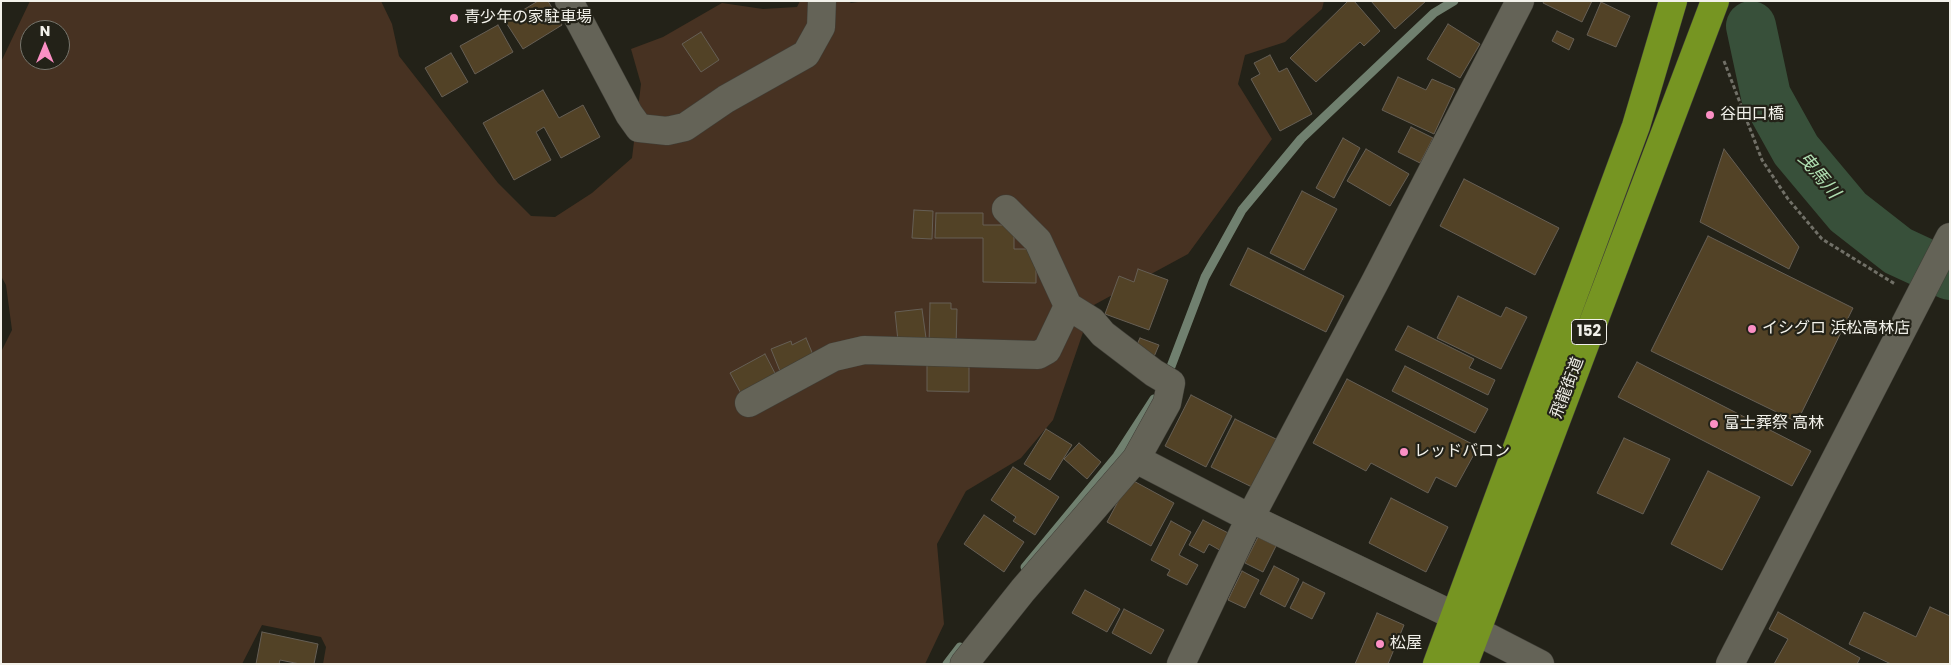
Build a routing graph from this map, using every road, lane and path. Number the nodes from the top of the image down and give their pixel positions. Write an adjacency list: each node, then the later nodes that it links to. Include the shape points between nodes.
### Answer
1 (569, 1): 2 (street, via 639,128 667,131 685,127 726,99 806,54 821,27)
2 (822, 1)
3 (1520, 1): 12 (street)
4 (1673, 1): 13 (highway, 飛龍街道 / 152, via 1636,126)
5 (1711, 11): 8 (path, via 1762,160 1788,199 1822,239); 13 (highway, 飛龍街道 / 152)
6 (1006, 209): 9 (street, via 1038,241)
7 (1946, 244): 8 (street)
8 (1918, 297): 19 (street)
9 (1068, 306): 10 (street, via 1047,350 1038,355 864,350 834,357); 11 (street, via 1092,321 1103,334 1163,378 1167,403)
10 (749, 403)
11 (1136, 459): 12 (street); 14 (street)
12 (1250, 518): 13 (street); 15 (street)
13 (1466, 623): 16 (highway, 飛龍街道 / 152); 17 (highway, 飛龍街道 / 152); 18 (street)
14 (964, 664)
15 (1181, 664)
16 (1437, 664)
17 (1464, 664)
18 (1540, 664)
19 (1730, 664)

